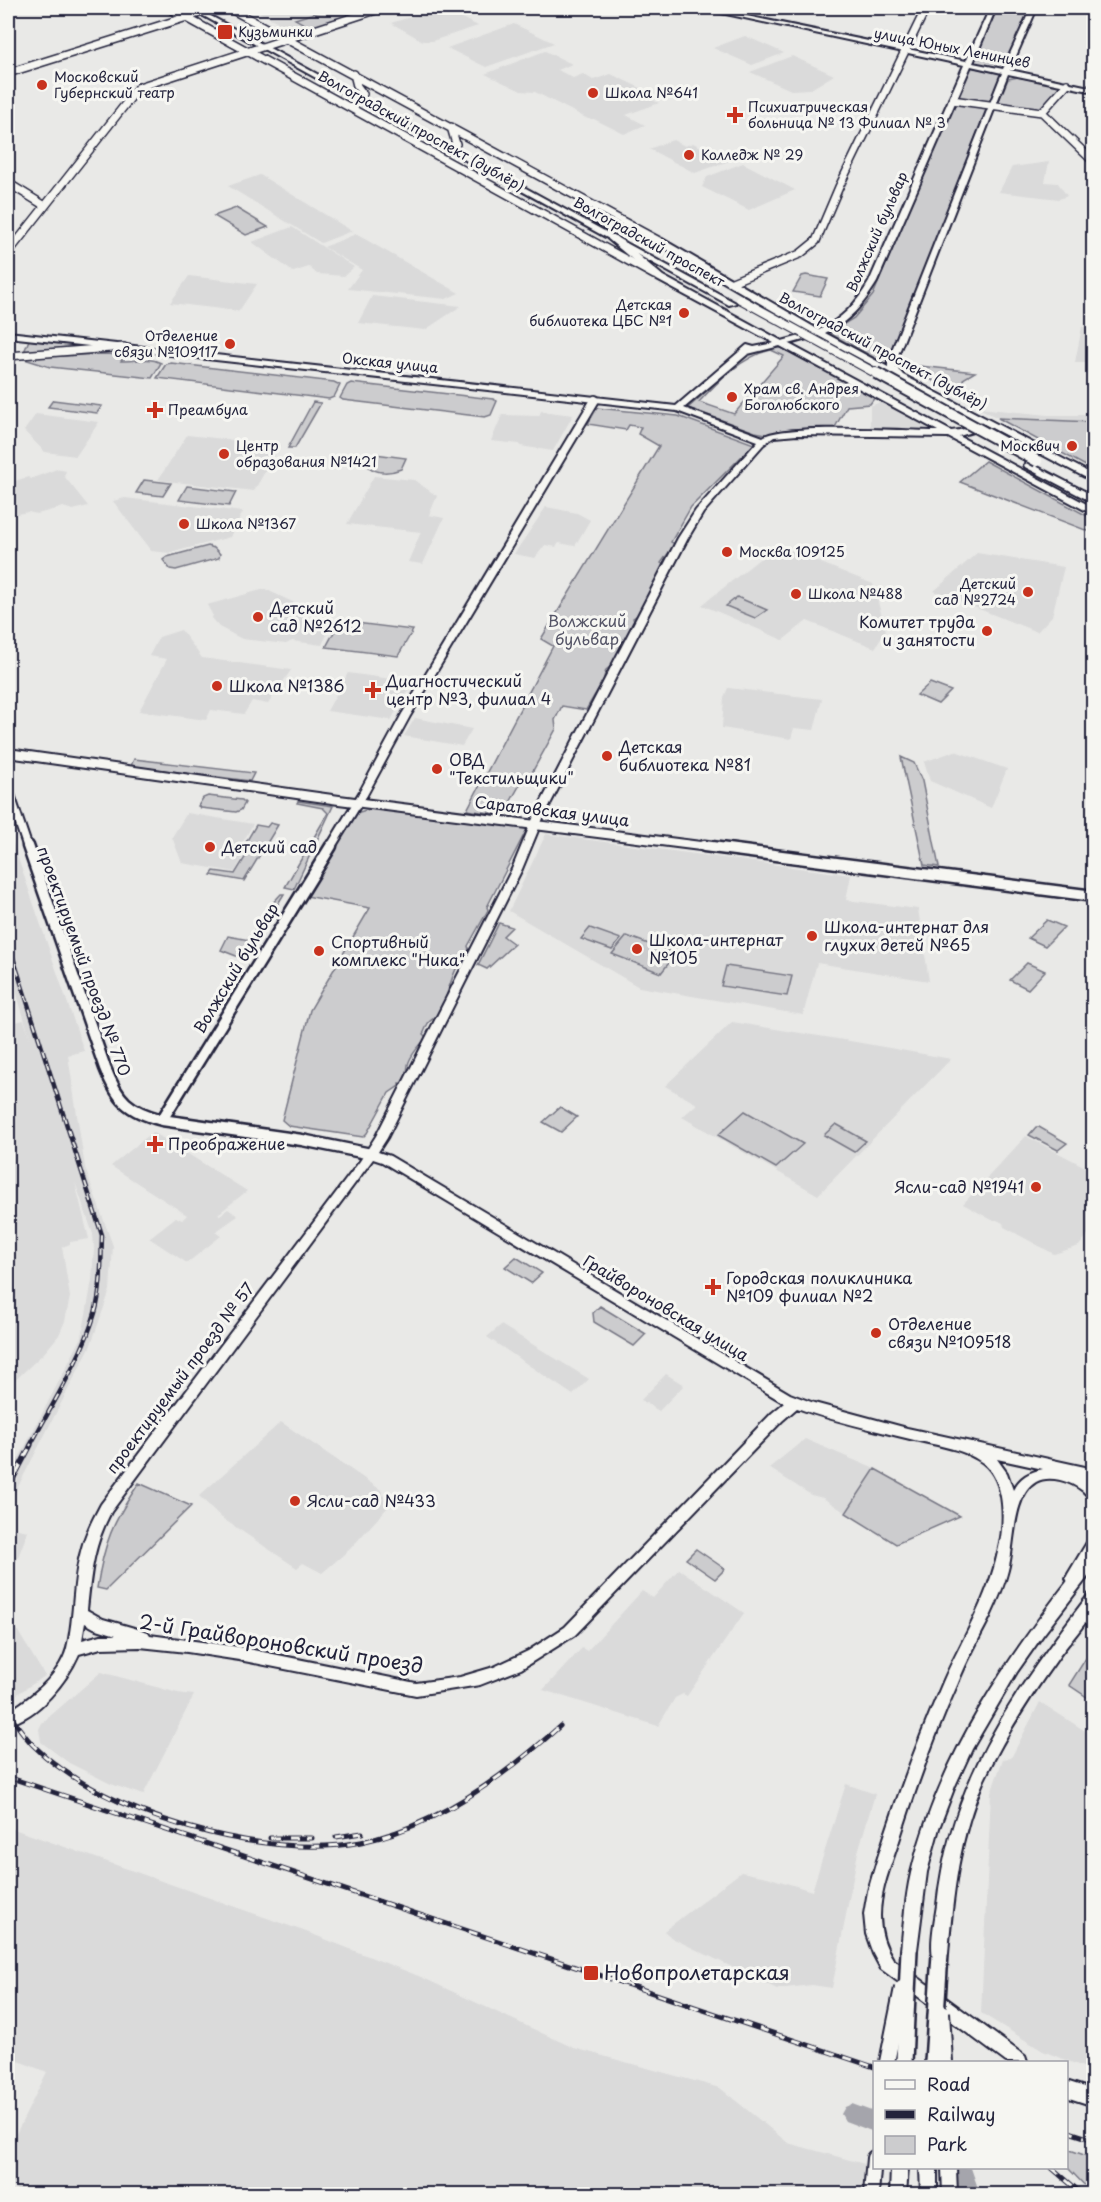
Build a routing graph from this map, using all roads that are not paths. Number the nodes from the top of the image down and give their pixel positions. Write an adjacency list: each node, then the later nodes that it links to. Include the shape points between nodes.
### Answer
1 (169, 8): 11 (street, Волгоградский проспект (дублёр))
2 (192, 8): 10 (main road, Волгоградский проспект)
3 (216, 8): 10 (street)
4 (229, 8): 12 (street, Волгоградский проспект (дублёр))
5 (382, 8): 12 (street)
6 (701, 8): 15 (main road, улица Юных Ленинцев)
7 (926, 8): 15 (street)
8 (993, 8): 16 (main road, Волжский бульвар)
9 (1034, 8): 17 (main road)
10 (203, 10): 11 (street); 13 (main road, Волгоградский проспект)
11 (186, 17): 14 (street, Волгоградский проспект (дублёр)); 18 (street)
12 (286, 38): 13 (street); 19 (street, Волгоградский проспект (дублёр))
13 (266, 44): 14 (street); 22 (main road, Волгоградский проспект); 34 (main road, Волгоградский проспект)
14 (246, 50): 30 (street, via 139,87); 37 (street, Волгоградский проспект (дублёр))
15 (904, 51): 16 (main road, улица Юных Ленинцев); 38 (street, via 816,241 800,254)
16 (968, 64): 17 (main road, улица Юных Ленинцев); 23 (main road, Волжский бульвар)
17 (1006, 71): 20 (main road, улица Юных Ленинцев); 24 (main road)
18 (8, 73)
19 (354, 74): 22 (street); 26 (street, Волгоградский проспект (дублёр))
20 (1067, 84): 21 (main road, улица Юных Ленинцев); 25 (street)
21 (1094, 90)
22 (363, 94): 27 (main road, Волгоградский проспект)
23 (951, 100): 24 (street); 42 (main road, Волжский бульвар, via 867,294 848,316)
24 (993, 105): 25 (street); 48 (main road, via 892,360 894,370)
25 (1042, 112): 28 (street)
26 (451, 127): 27 (street); 35 (street, Волгоградский проспект (дублёр))
27 (456, 144): 33 (main road, Волгоградский проспект)
28 (1094, 162)
29 (8, 183): 31 (street)
30 (57, 190): 31 (street, via 46,197); 32 (street)
31 (31, 196): 32 (street)
32 (43, 208): 36 (street)
33 (592, 219): 35 (main road, Волгоградский проспект (дублёр)); 39 (main road, Волгоградский проспект)
34 (609, 235): 37 (main road, Волгоградский проспект (дублёр)); 39 (main road, Волгоградский проспект)
35 (662, 242): 38 (main road, Волгоградский проспект (дублёр))
36 (8, 253)
37 (660, 278): 43 (main road, Волгоградский проспект (дублёр))
38 (732, 282): 40 (main road, Волгоградский проспект (дублёр))
39 (736, 301): 56 (main road, Волгоградский проспект)
40 (802, 324): 42 (main road, Волгоградский проспект (дублёр)); 43 (main road, via 794,333 780,337)
41 (8, 334): 45 (main road, Окская улица)
42 (820, 334): 44 (main road, Волжский бульвар); 48 (main road, Волгоградский проспект (дублёр))
43 (765, 335): 44 (main road, Волгоградский проспект (дублёр)); 46 (main road)
44 (782, 344): 46 (main road, Волжский бульвар); 52 (main road, Волгоградский проспект (дублёр))
45 (124, 347): 47 (street); 49 (main road, Окская улица)
46 (744, 352): 50 (main road, Волжский бульвар)
47 (8, 356)
48 (902, 377): 51 (main road, Волгоградский проспект (дублёр))
49 (595, 400): 50 (main road, Окская улица); 63 (street, Волжский бульвар)
50 (678, 409): 54 (main road, Окская улица)
51 (982, 419): 52 (main road, via 970,431); 53 (main road, Волгоградский проспект (дублёр))
52 (951, 434): 54 (main road, via 789,432); 55 (main road, Волгоградский проспект (дублёр))
53 (1009, 434): 55 (main road, via 985,435); 57 (main road, Волгоградский проспект (дублёр))
54 (764, 440): 64 (main road, via 688,528)
55 (977, 448): 60 (main road, Волгоградский проспект (дублёр))
56 (1033, 463): 58 (main road, Волгоградский проспект); 59 (main road, Волгоградский проспект)
57 (1094, 479)
58 (1094, 491)
59 (1094, 500)
60 (1094, 512)
61 (8, 753): 63 (street, Саратовская улица)
62 (8, 789): 66 (street, проектируемый проезд № 770, via 110,1080 129,1109)
63 (358, 801): 64 (street, Саратовская улица); 66 (street, Волжский бульвар)
64 (536, 824): 65 (street, Саратовская улица); 67 (main road)
65 (1094, 896)
66 (162, 1120): 67 (street, проектируемый проезд № 770)
67 (371, 1154): 68 (main road, Грайвороновская улица, via 386,1159); 77 (main road, проектируемый проезд № 57, via 106,1508 87,1553)
68 (795, 1402): 69 (main road, Грайвороновская улица); 78 (main road, 2-й Грайвороновский проезд, via 570,1632 508,1670 452,1686 416,1689)
69 (963, 1446): 70 (main road); 72 (main road, via 990,1461 1004,1476)
70 (1094, 1475)
71 (1094, 1494): 72 (main road, via 1062,1475 1040,1475 1023,1485)
72 (1010, 1515): 87 (main road, via 1008,1545 994,1591 923,1748 876,1889 871,1920 875,1944 887,1964)
73 (1094, 1543): 76 (main road)
74 (1094, 1558): 76 (main road)
75 (1094, 1598): 82 (main road, via 1011,1717 971,1797 954,1844)
76 (1053, 1611): 81 (main road, via 991,1697 943,1795 918,1875)
77 (79, 1613): 78 (main road, via 108,1628); 79 (main road, проектируемый проезд № 57)
78 (173, 1644): 79 (main road, 2-й Грайвороновский проезд, via 119,1640)
79 (74, 1649): 80 (main road, via 46,1691)
80 (8, 1719)
81 (909, 1950): 83 (street, bridge); 84 (main road, bridge)
82 (940, 1954): 85 (main road, bridge); 86 (street, bridge)
83 (887, 2061)
84 (904, 2061)
85 (933, 2061)
86 (945, 2061)
87 (1018, 2061)
88 (1068, 2090): 89 (main road)
89 (1094, 2098)
90 (873, 2169): 94 (street)
91 (900, 2169): 95 (main road)
92 (929, 2169): 96 (main road)
93 (949, 2169): 97 (street)
94 (871, 2194)
95 (898, 2194)
96 (929, 2194)
97 (950, 2194)

